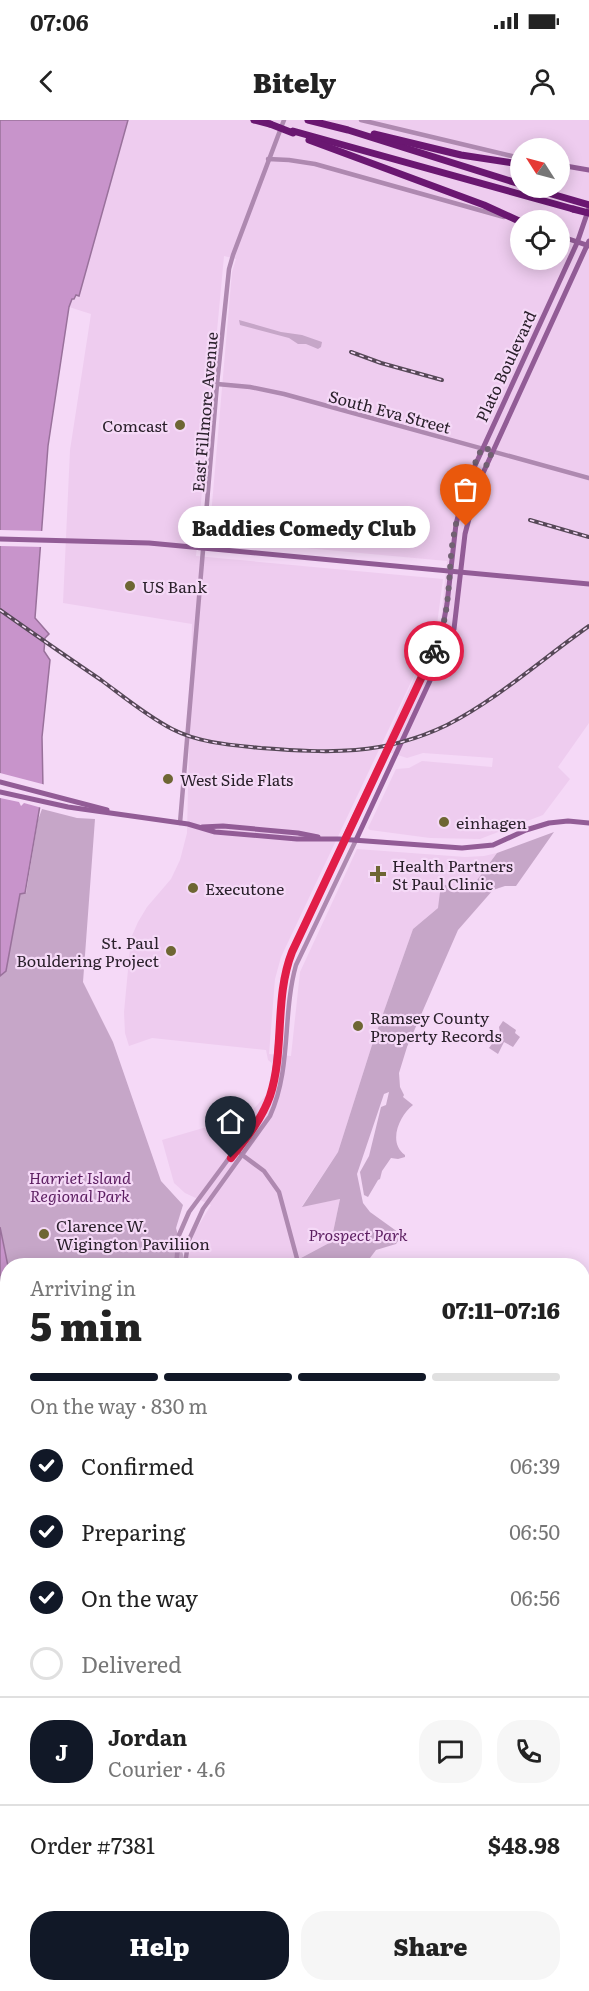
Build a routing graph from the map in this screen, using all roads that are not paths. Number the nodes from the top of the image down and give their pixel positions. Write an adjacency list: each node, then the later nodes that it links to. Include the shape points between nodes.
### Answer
1 (254, 120): 6 (highway, bridge)
2 (284, 120): 8 (street, East Fillmore Avenue)
3 (309, 120): 5 (highway)
4 (361, 120): 7 (street)
5 (348, 130): 9 (highway); 12 (highway)
6 (293, 132): 14 (highway); 17 (highway)
7 (510, 156)
8 (268, 159): 18 (street, via 315,164); 22 (street, East Fillmore Avenue, via 231,261)
9 (510, 162)
10 (570, 167): 11 (main road)
11 (589, 170)
12 (510, 181)
13 (556, 198): 14 (highway)
14 (574, 205): 15 (highway); 16 (highway, bridge)
15 (589, 206): 20 (main road, Plato Boulevard)
16 (589, 213)
17 (510, 217)
18 (510, 218)
19 (570, 240): 20 (main road)
20 (578, 243): 21 (main road); 23 (main road, Plato Boulevard)
21 (588, 244): 24 (main road, Plato Boulevard)
22 (217, 384): 23 (street, South Eva Street, via 268,390); 27 (street, East Fillmore Avenue)
23 (482, 448): 24 (street, South Eva Street); 28 (main road, Plato Boulevard, via 463,497)
24 (493, 450): 25 (street, South Eva Street); 29 (main road, Plato Boulevard, via 473,496)
25 (589, 478)
26 (0, 539): 27 (main road, via 139,542)
27 (204, 548): 28 (main road); 34 (street, East Fillmore Avenue)
28 (450, 571): 29 (main road); 36 (main road, Plato Boulevard, via 441,636)
29 (460, 572): 30 (main road); 37 (main road, Plato Boulevard, via 454,629)
30 (589, 585)
31 (0, 782): 33 (main road)
32 (0, 792): 33 (main road)
33 (117, 813): 34 (main road)
34 (180, 823): 36 (main road, via 221,833)
35 (589, 823): 37 (main road, via 549,823 477,848)
36 (344, 839): 37 (main road); 38 (street, via 288,963 270,1097)
37 (356, 840): 39 (street, via 296,965 280,1090 270,1116)
38 (236, 1151): 39 (street); 40 (street, via 195,1204 179,1235)
39 (243, 1155): 41 (street, via 203,1209 188,1242); 42 (street, via 264,1171 279,1192)
40 (177, 1258)
41 (186, 1258)
42 (297, 1258)

